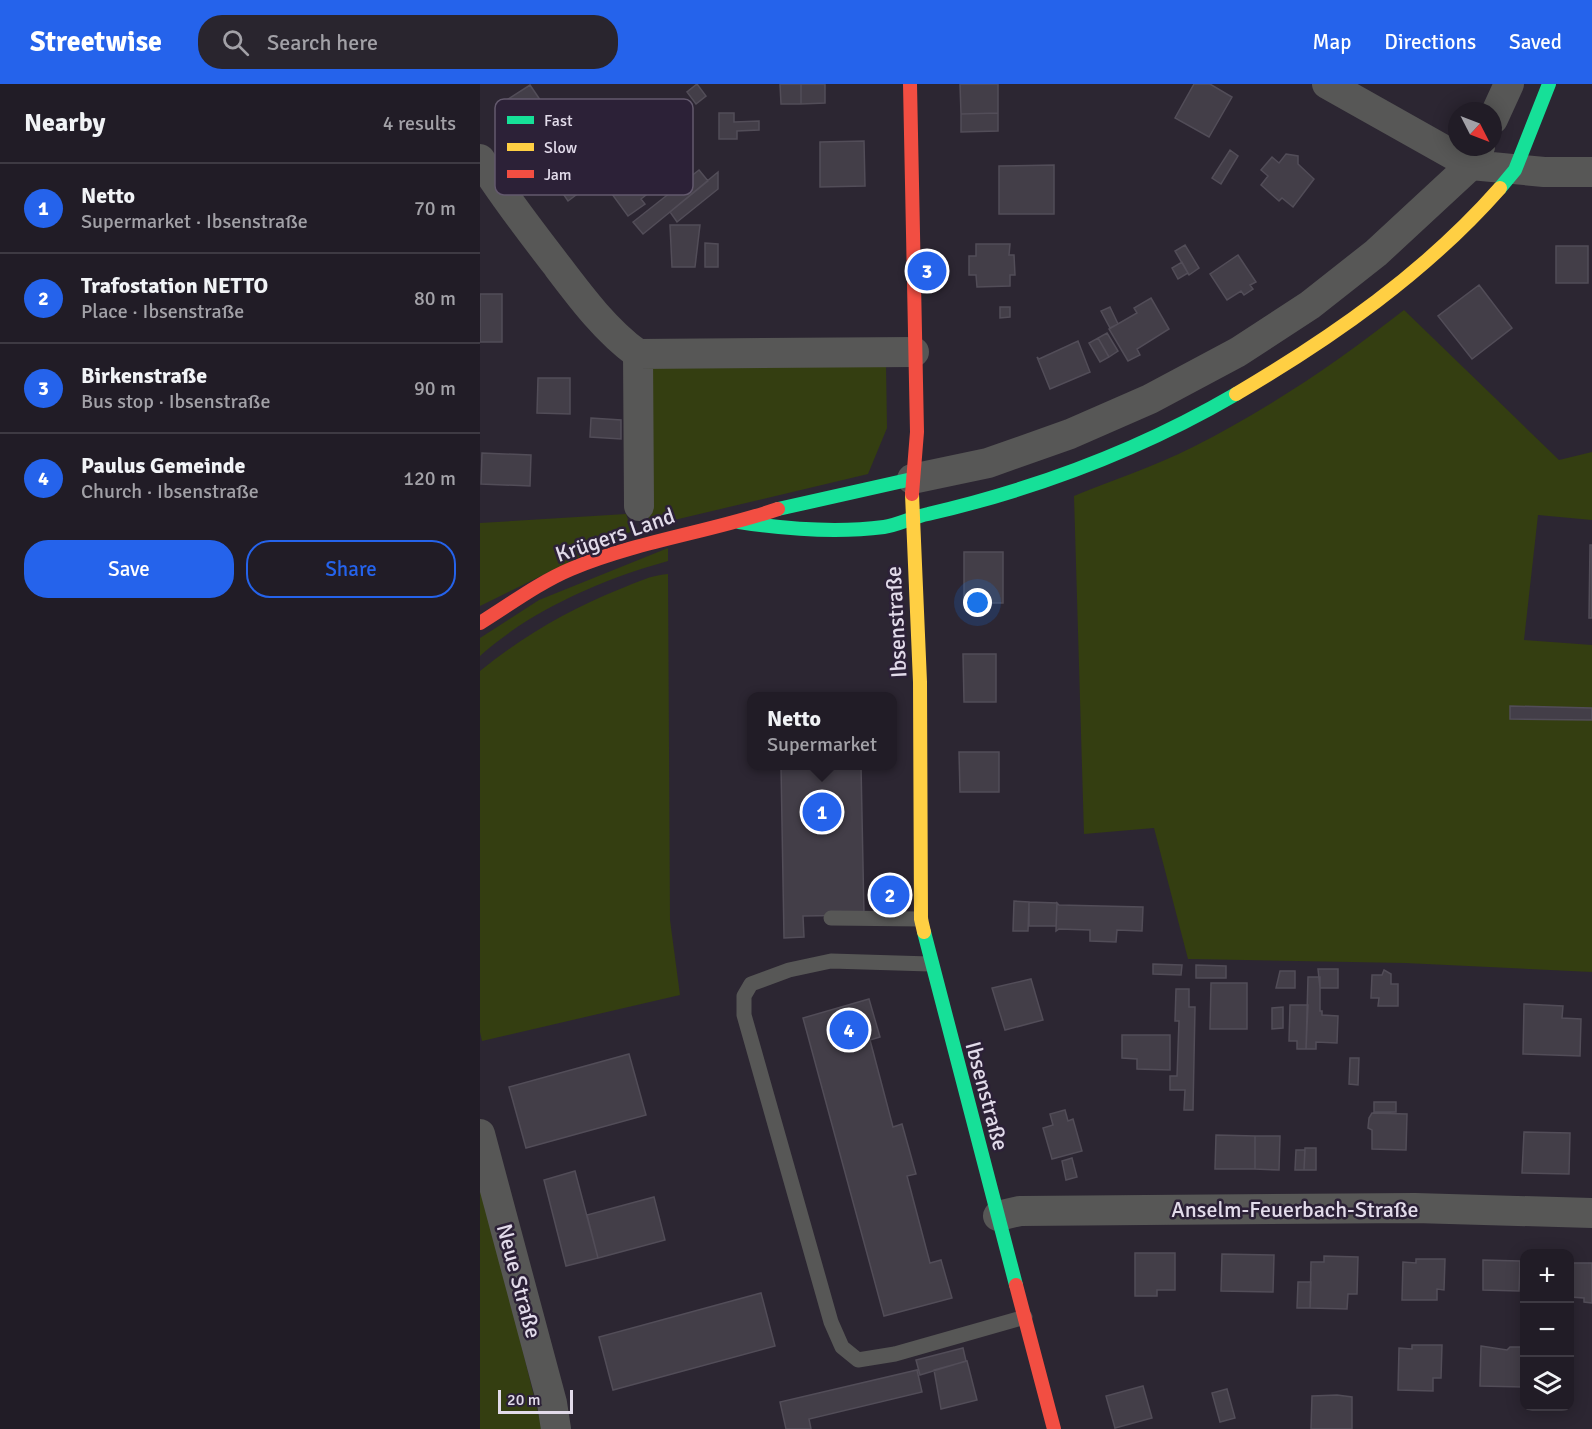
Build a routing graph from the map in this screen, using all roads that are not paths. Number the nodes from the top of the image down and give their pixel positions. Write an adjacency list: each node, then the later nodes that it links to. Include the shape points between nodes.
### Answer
1 (909, 84): 13 (street, Ibsenstraße)
2 (1327, 84): 6 (street)
3 (1509, 84): 5 (street)
4 (1549, 84): 9 (street, Krügers Land)
5 (1501, 102)
6 (1448, 143)
7 (1475, 156): 9 (street); 15 (street, via 1376,252 1310,305 1238,352 1150,399 1070,434 988,464)
8 (480, 159): 11 (street)
9 (1515, 170): 10 (street); 17 (street, Krügers Land, via 1467,225 1354,320 1188,422 1056,478 988,500)
10 (1592, 172)
11 (495, 184)
12 (502, 195): 14 (street, via 617,339)
13 (914, 352): 14 (street); 15 (street, Ibsenstraße, via 917,432)
14 (638, 354): 16 (street)
15 (912, 479): 17 (street, Ibsenstraße); 18 (street, Krügers Land, via 790,505)
16 (639, 506)
17 (912, 517): 18 (street, Krügers Land, via 886,527 782,530); 21 (street, Ibsenstraße, via 920,682)
18 (740, 522): 19 (street, Krügers Land, via 647,542 570,570)
19 (480, 623)
20 (831, 918): 21 (lane)
21 (921, 919): 22 (street, Ibsenstraße)
22 (930, 964): 25 (street, Ibsenstraße); 26 (lane, via 831,961 789,970 751,984 744,996 744,1015 831,1322 842,1347 858,1360 867,1359)
23 (480, 1134): 27 (street, Neue Straße)
24 (1592, 1213): 25 (street, Anselm-Feuerbach-Straße, via 1404,1208 1020,1211)
25 (998, 1216): 26 (street, Ibsenstraße)
26 (1025, 1317): 28 (street, Ibsenstraße)
27 (556, 1429)
28 (1054, 1429)

